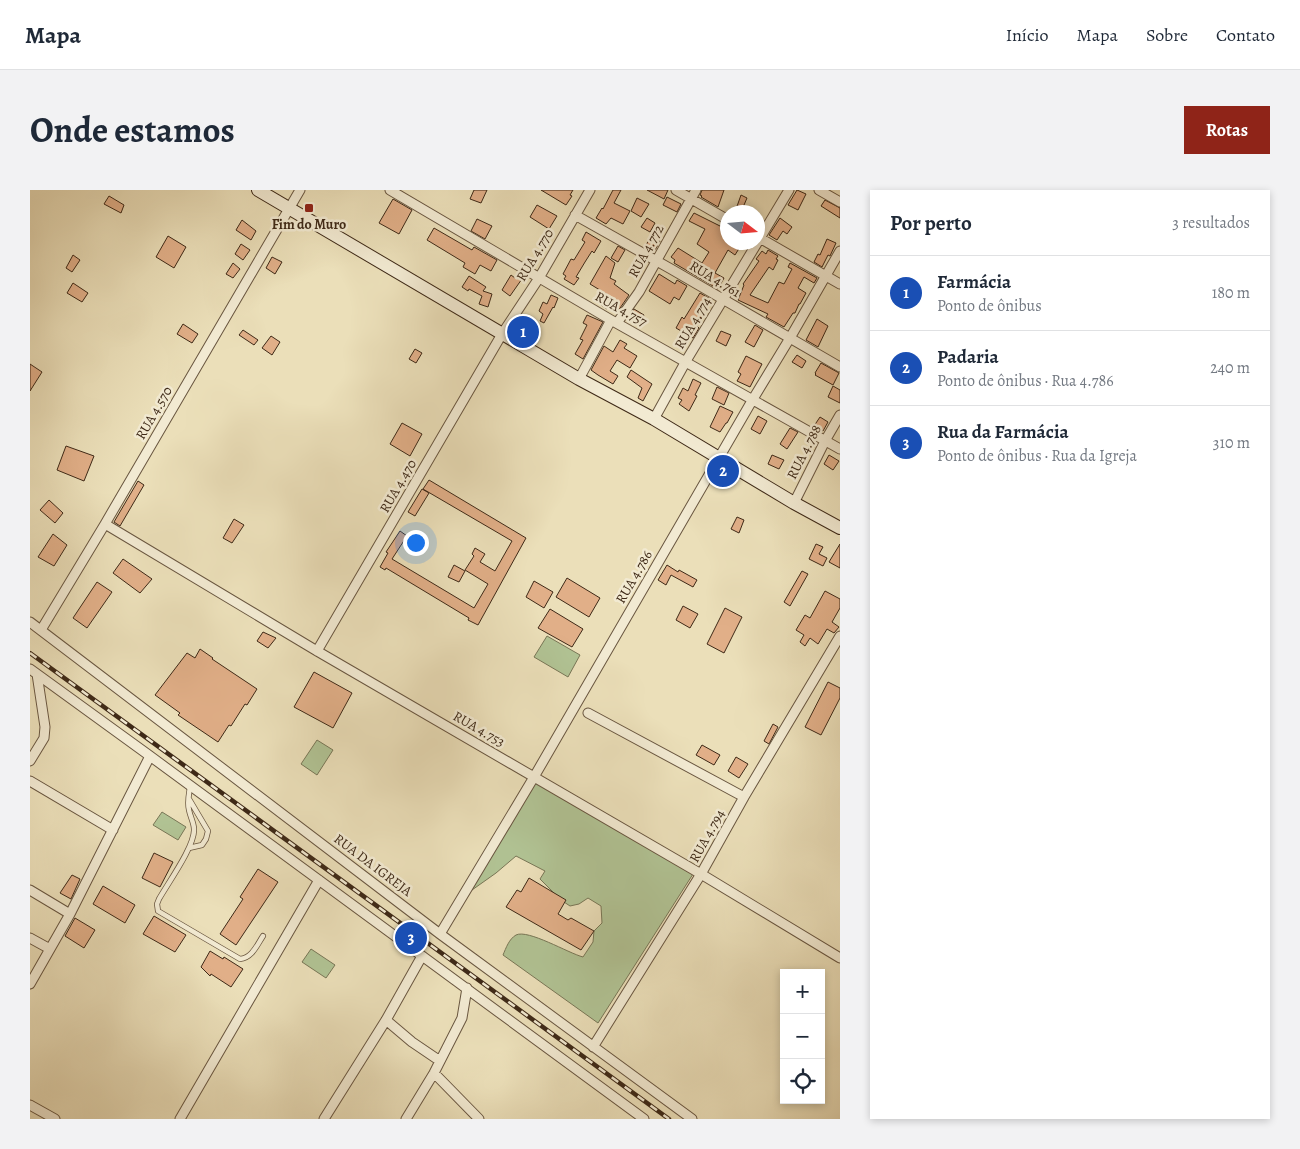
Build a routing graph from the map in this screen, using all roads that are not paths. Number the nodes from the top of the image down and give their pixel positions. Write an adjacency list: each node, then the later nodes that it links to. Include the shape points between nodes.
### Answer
1 (258, 190): 11 (main road)
2 (300, 190): 11 (street, RUA 4.570)
3 (390, 190): 20 (street, RUA 4.757)
4 (590, 190): 12 (street, RUA 4.770)
5 (676, 190): 9 (street)
6 (696, 190): 9 (street, RUA 4.772)
7 (789, 190): 14 (street, RUA 4.774)
8 (819, 190): 10 (street)
9 (691, 199): 13 (street); 18 (street, RUA 4.772)
10 (840, 202)
11 (289, 208): 24 (main road); 36 (street, RUA 4.570)
12 (575, 215): 18 (street, RUA 4.761); 20 (street, RUA 4.770)
13 (720, 215)
14 (765, 228)
15 (765, 241): 19 (street)
16 (752, 250): 22 (street, RUA 4.774)
17 (840, 251): 19 (street, RUA 4.786)
18 (656, 260): 22 (street, RUA 4.761); 23 (street, RUA 4.772, via 639,292)
19 (825, 276): 21 (street); 25 (street, RUA 4.786)
20 (539, 278): 23 (street, RUA 4.757); 24 (street, RUA 4.770)
21 (840, 284)
22 (723, 300): 25 (street, RUA 4.761); 26 (street, RUA 4.774)
23 (614, 321): 26 (street, RUA 4.757); 28 (street, RUA 4.772)
24 (502, 334): 28 (main road); 41 (street, RUA 4.470)
25 (790, 338): 27 (street, RUA 4.761); 29 (street, RUA 4.786)
26 (686, 361): 29 (street, RUA 4.757); 31 (street, RUA 4.774)
27 (840, 367)
28 (578, 379): 31 (main road)
29 (752, 399): 32 (street, RUA 4.757); 34 (street, RUA 4.786)
30 (840, 415): 32 (street, RUA 4.788)
31 (654, 420): 34 (main road)
32 (825, 441): 33 (street, RUA 4.757); 35 (street, RUA 4.788)
33 (840, 449)
34 (719, 458): 35 (main road); 46 (street, RUA 4.786)
35 (794, 503): 37 (main road)
36 (105, 524): 39 (street, RUA 4.570); 41 (street, RUA 4.753)
37 (840, 528)
38 (30, 622): 39 (street, RUA DA IGREJA)
39 (41, 630): 57 (street, RUA DA IGREJA)
40 (840, 636): 50 (street, RUA 4.794)
41 (317, 652): 46 (street, RUA 4.753)
42 (34, 672): 44 (street); 45 (street, via 45,727 44,738)
43 (588, 714): 50 (street)
44 (150, 756): 48 (street); 51 (street)
45 (30, 761)
46 (534, 777): 53 (street, RUA 4.753); 57 (street, RUA 4.786)
47 (30, 781): 51 (street)
48 (191, 785): 49 (lane); 54 (street)
49 (188, 797): 52 (lane, via 194,828); 52 (lane, via 208,831 202,845)
50 (744, 797): 53 (street, RUA 4.794)
51 (113, 830): 56 (street)
52 (189, 848): 58 (lane, via 159,899 158,911 240,959 250,956)
53 (701, 874): 62 (street, RUA 4.753); 66 (street, RUA 4.794)
54 (319, 880): 61 (street); 72 (street)
55 (30, 890): 56 (street)
56 (70, 914): 60 (street)
57 (440, 934): 66 (street, RUA DA IGREJA)
58 (263, 936)
59 (30, 938): 60 (street)
60 (50, 949): 63 (street)
61 (422, 956): 64 (street); 65 (street)
62 (840, 958)
63 (30, 984)
64 (467, 988): 67 (street, via 462,1018); 70 (street)
65 (386, 1020): 67 (street); 73 (street)
66 (593, 1047): 76 (street, RUA DA IGREJA)
67 (440, 1061): 68 (street)
68 (434, 1073): 74 (street); 75 (street)
69 (30, 1105): 71 (street)
70 (638, 1117)
71 (55, 1119)
72 (180, 1119)
73 (324, 1119)
74 (406, 1119)
75 (479, 1119)
76 (692, 1119)

